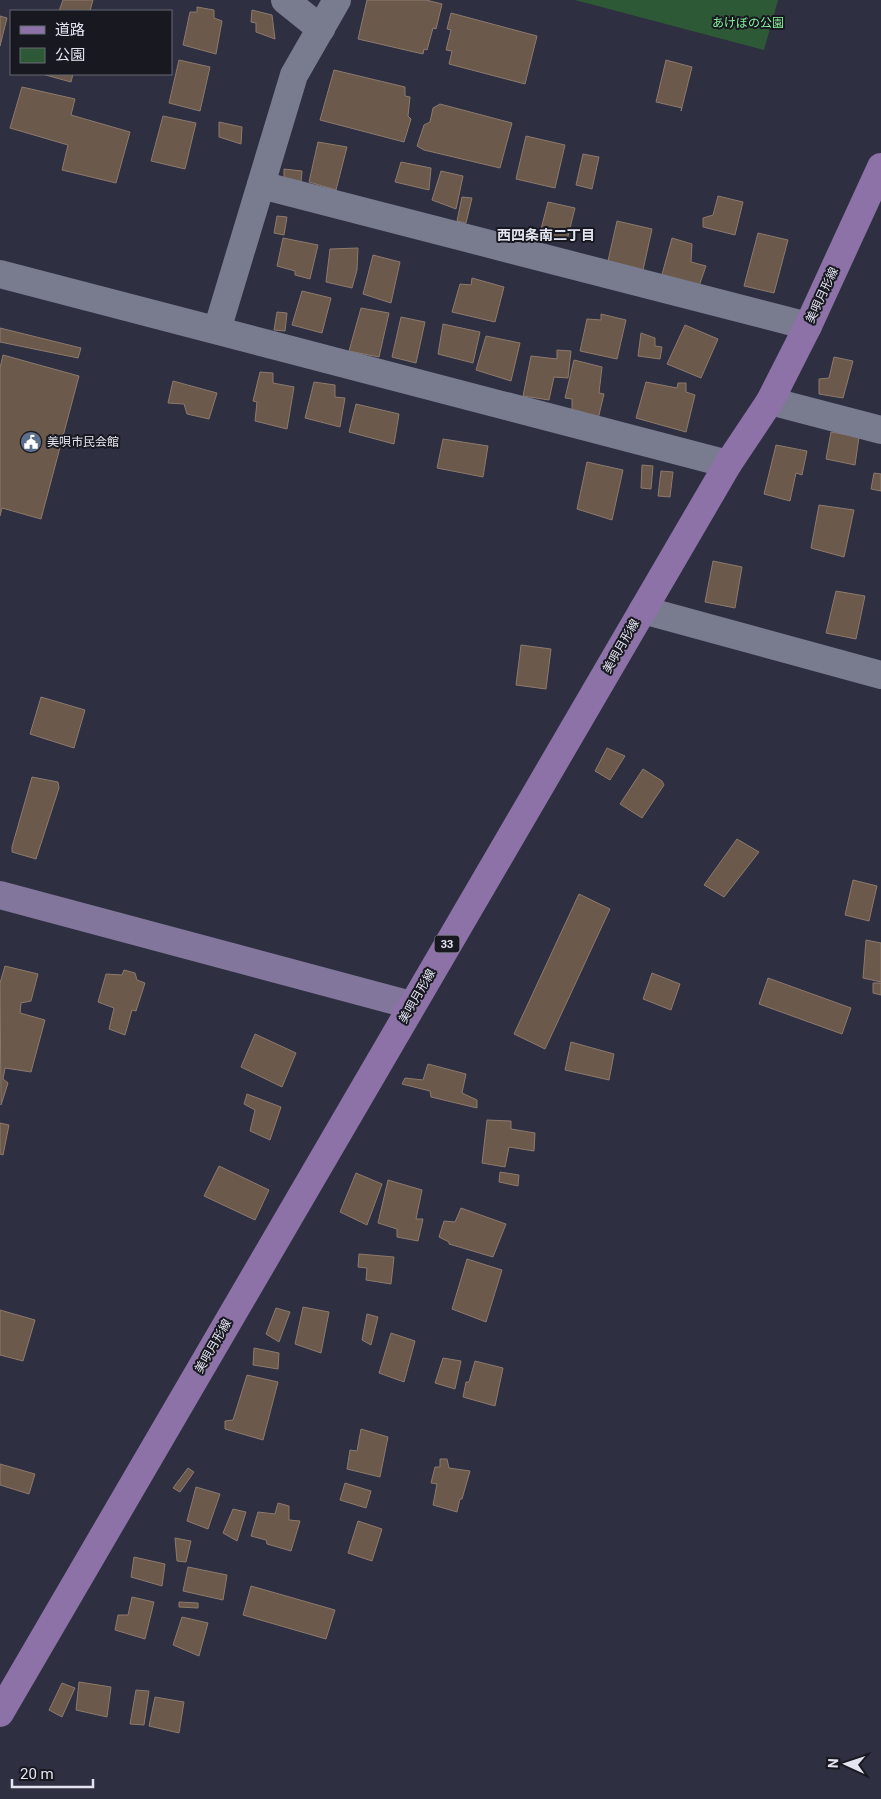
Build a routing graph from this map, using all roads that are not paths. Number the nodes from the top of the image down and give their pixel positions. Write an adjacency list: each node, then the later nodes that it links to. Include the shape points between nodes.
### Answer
1 (285, 0): 3 (street)
2 (337, 0): 3 (street)
3 (321, 29): 5 (street, via 294,75)
4 (881, 168): 7 (main road, 美唄月形線 / 33)
5 (261, 186): 7 (street); 8 (street)
6 (0, 274): 8 (street)
7 (808, 326): 9 (main road, 美唄月形線 / 33)
8 (217, 330): 11 (street)
9 (770, 401): 10 (street); 11 (main road, 美唄月形線 / 33)
10 (881, 430)
11 (728, 464): 12 (main road, 美唄月形線 / 33)
12 (643, 610): 13 (street); 15 (main road, 美唄月形線 / 33)
13 (881, 676)
14 (0, 895): 15 (street)
15 (412, 1005): 16 (main road, 美唄月形線 / 33)
16 (0, 1713)

